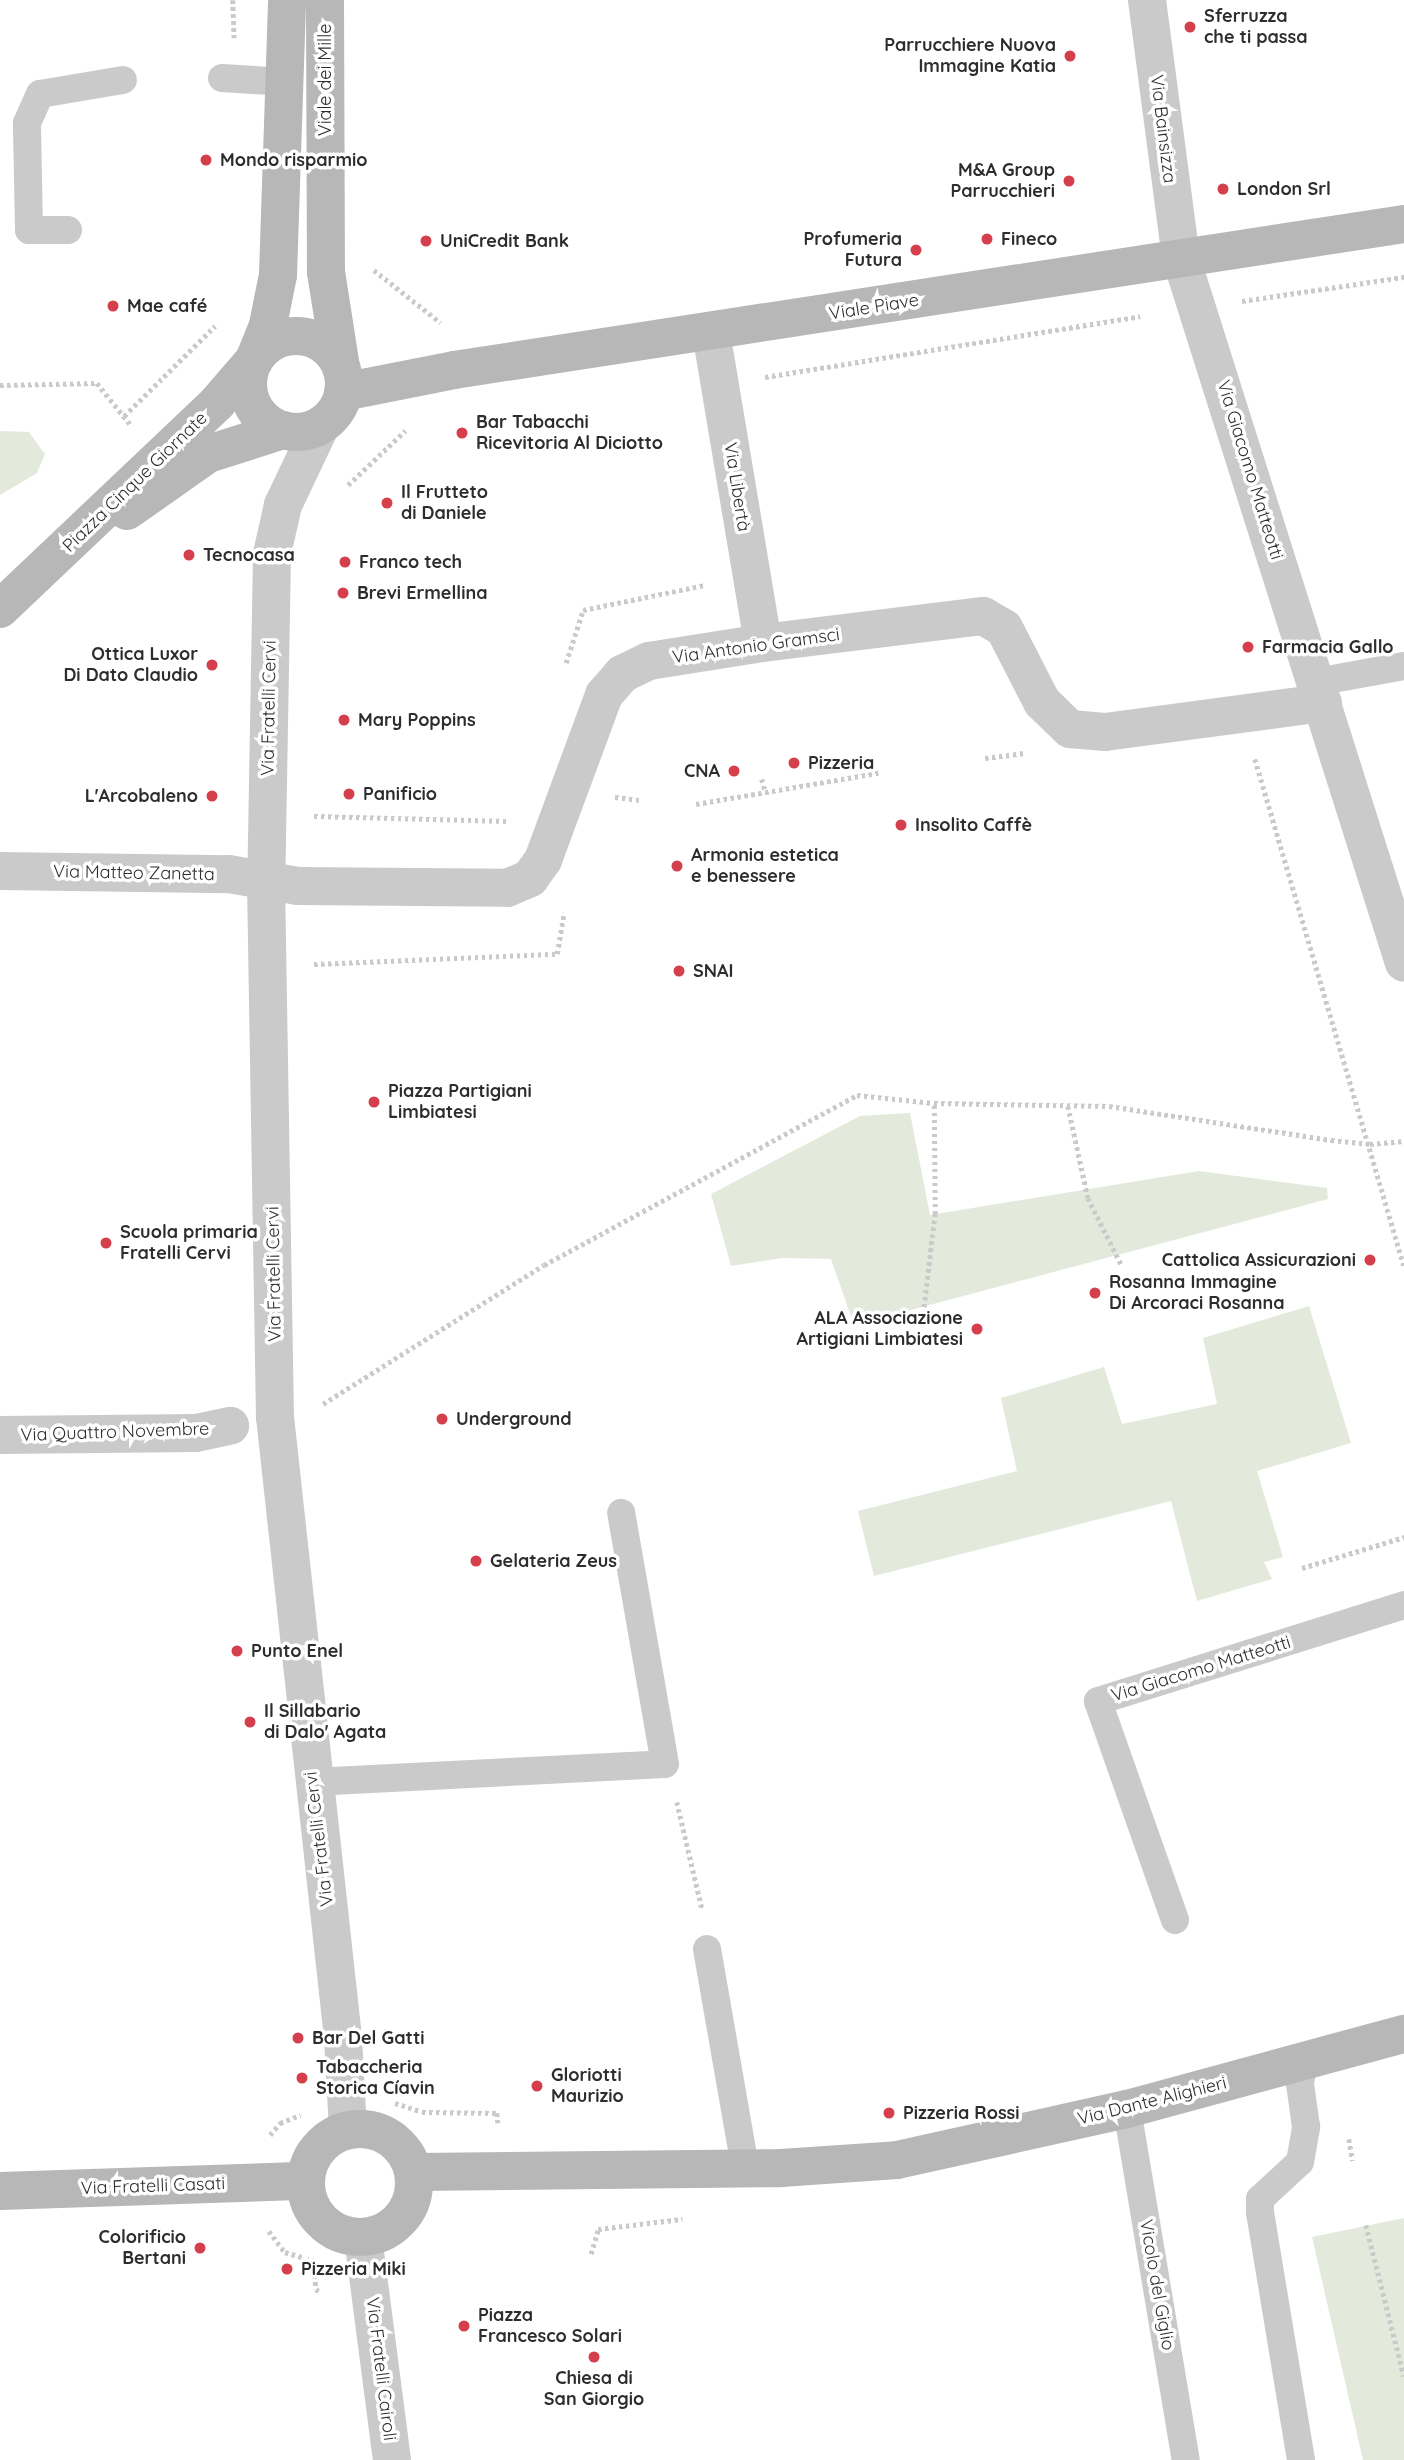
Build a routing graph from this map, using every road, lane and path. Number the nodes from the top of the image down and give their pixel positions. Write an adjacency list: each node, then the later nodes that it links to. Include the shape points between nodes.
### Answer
1 (233, 0): 5 (path)
2 (287, 0): 7 (street)
3 (325, 0): 14 (street, Viale dei Mille, via 326,272)
4 (1147, 0): 10 (street, Via Bainsizza)
5 (229, 78): 7 (lane)
6 (123, 80): 9 (lane, via 40,94 27,123 30,230)
7 (286, 82): 13 (street, via 278,275 268,325)
8 (1404, 224): 10 (street, Viale Piave)
9 (68, 230)
10 (1181, 258): 12 (street, Viale Piave); 26 (street, Via Giacomo Matteotti)
11 (218, 322): 16 (path)
12 (711, 332): 14 (street, Viale Piave, via 454,370); 21 (street, Via Libertà)
13 (254, 360): 14 (street, via 274,341 300,336 325,346); 19 (street, via 248,381 252,401 264,419); 20 (street, Piazza Cinque Giornate, via 217,403)
14 (342, 380): 17 (street, via 331,417)
15 (0, 385): 16 (path, via 97,383)
16 (124, 416): 18 (path)
17 (321, 425): 19 (street); 37 (street, Via Fratelli Cervi, via 283,505 272,554)
18 (135, 430)
19 (283, 430): 20 (street, Piazza Cinque Giornate, via 220,448 197,460)
20 (53, 562): 22 (street)
21 (752, 575): 23 (street, Via Libertà); 25 (path, via 583,610)
22 (0, 608)
23 (763, 643): 26 (street, Via Antonio Gramsci, via 983,616 1004,628 1042,702 1070,729 1105,732); 37 (street, Via Antonio Gramsci, via 649,661 622,674 604,695 543,859 530,878 507,888)
24 (1404, 666): 26 (lane)
25 (563, 673)
26 (1320, 692): 38 (street, Via Giacomo Matteotti)
27 (1253, 754): 42 (path)
28 (985, 758): 29 (path, via 1022,751)
29 (1031, 758)
30 (878, 774): 32 (path)
31 (762, 779): 32 (path)
32 (765, 792): 34 (path)
33 (314, 803): 35 (path, via 314,817)
34 (696, 804)
35 (510, 821)
36 (0, 871): 37 (street, Via Matteo Zanetta, via 229,874)
37 (267, 882): 46 (street, Via Fratelli Cervi)
38 (1404, 963)
39 (934, 1103): 40 (path); 45 (path, via 935,1214); 46 (path, via 857,1095 544,1265 328,1403)
40 (1068, 1106): 42 (path, via 1109,1106); 43 (path, via 1088,1198)
41 (1404, 1141): 42 (path)
42 (1370, 1144): 44 (path)
43 (1122, 1266)
44 (1404, 1266)
45 (922, 1321)
46 (275, 1417): 47 (lane); 54 (street, Via Fratelli Cervi)
47 (230, 1426): 48 (street, Via Quattro Novembre, via 196,1433)
48 (0, 1435)
49 (621, 1513): 53 (lane)
50 (1404, 1537): 51 (path)
51 (1302, 1568)
52 (1404, 1605): 55 (lane, Via Giacomo Matteotti, via 1098,1701)
53 (665, 1764): 54 (lane); 56 (path, via 683,1823)
54 (312, 1782): 60 (street, Via Fratelli Cervi, via 343,2038)
55 (1175, 1920)
56 (708, 1949): 61 (lane)
57 (1404, 2034): 58 (street, Via Dante Alighieri)
58 (1304, 2060): 59 (street, Via Dante Alighieri); 70 (lane, via 1300,2084 1306,2127 1300,2162 1260,2199)
59 (1127, 2109): 61 (street, Via Dante Alighieri, via 897,2160); 69 (lane, Vicolo del Giglio)
60 (348, 2130): 62 (street, via 387,2136 405,2151); 63 (street, via 319,2148)
61 (745, 2167): 62 (street)
62 (414, 2172): 66 (street, via 412,2198 405,2213 380,2234)
63 (306, 2181): 64 (street, Via Fratelli Casati); 66 (street, via 309,2198 330,2227)
64 (0, 2191)
65 (1366, 2225): 67 (path)
66 (363, 2237): 68 (street, Via Fratelli Cairoli)
67 (1404, 2375)
68 (392, 2460)
69 (1186, 2460)
70 (1301, 2460)

